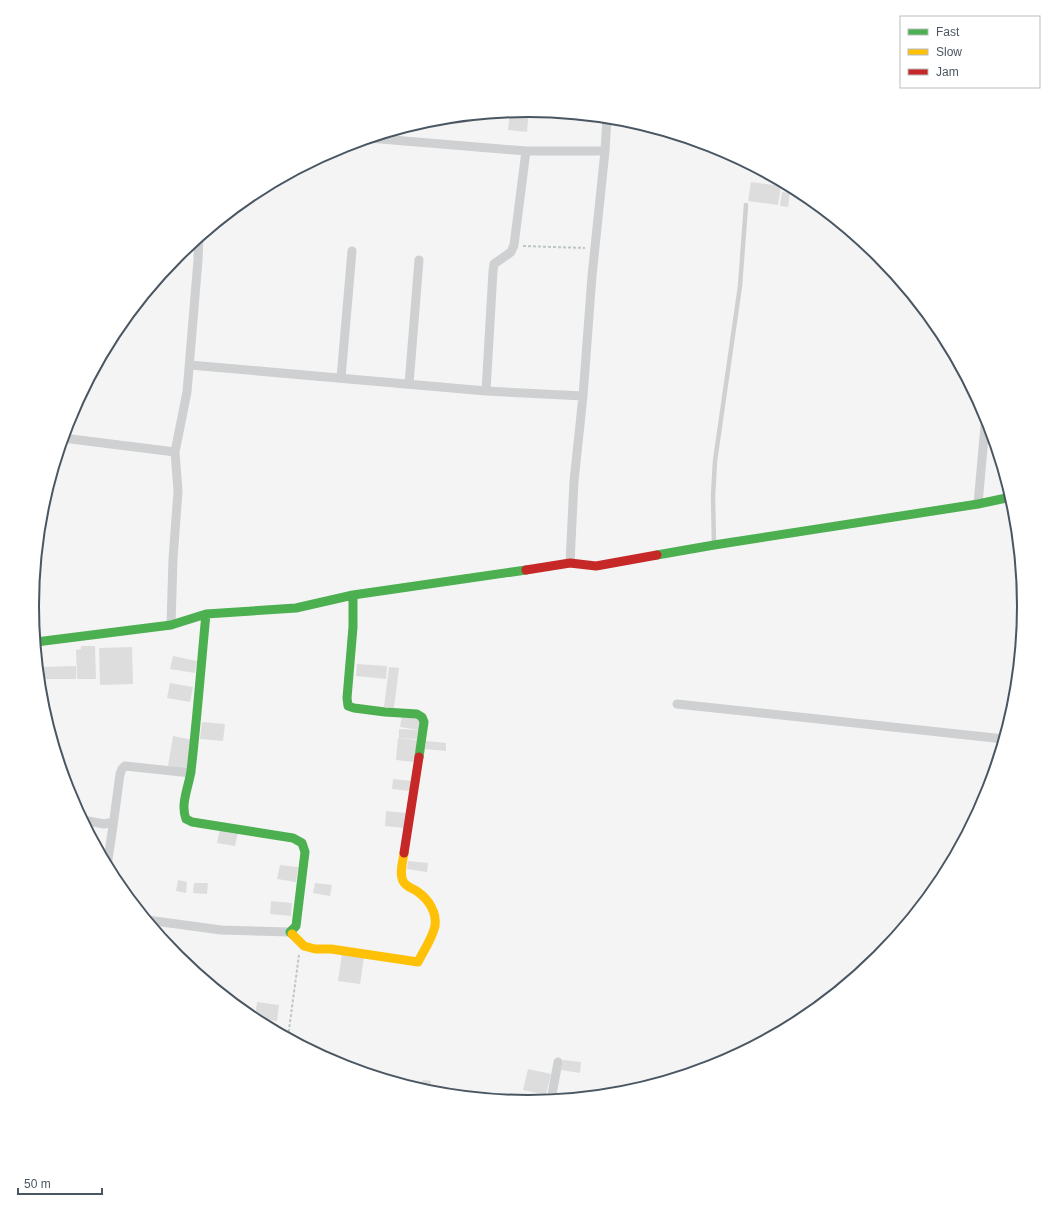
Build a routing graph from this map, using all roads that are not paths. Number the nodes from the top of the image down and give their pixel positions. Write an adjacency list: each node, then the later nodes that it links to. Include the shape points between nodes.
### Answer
1 (607, 123): 4 (street)
2 (384, 139): 3 (street)
3 (526, 151): 4 (street); 12 (street, via 514,245 511,252 494,264)
4 (605, 152): 13 (street, via 594,248)
5 (746, 205): 19 (lane, via 740,286 715,460)
6 (198, 245): 9 (street)
7 (352, 251): 10 (street)
8 (419, 260): 11 (street)
9 (190, 365): 10 (street); 16 (street)
10 (341, 378): 11 (street)
11 (409, 384): 12 (street)
12 (486, 391): 13 (street)
13 (583, 396): 20 (street, via 574,481)
14 (985, 431): 18 (street)
15 (69, 439): 16 (street)
16 (175, 452): 23 (street, via 178,491)
17 (1005, 498): 18 (street)
18 (978, 504): 19 (street)
19 (714, 545): 20 (street, via 596,566)
20 (570, 563): 21 (street)
21 (353, 595): 22 (street, via 296,608); 32 (street, via 348,706 417,714 424,722 402,877 405,883 427,901 434,912 436,922 418,962 331,949 315,949 304,946)
22 (206, 614): 23 (street); 27 (street)
23 (172, 625): 24 (street)
24 (40, 641)
25 (677, 704): 26 (street)
26 (999, 737)
27 (191, 773): 29 (street, via 125,766 120,774); 32 (street, via 184,805 186,819 202,824 293,838 305,845 296,926)
28 (89, 821): 29 (street, via 109,823)
29 (113, 826): 30 (street)
30 (108, 856)
31 (154, 921): 32 (street, via 221,930)
32 (290, 932)
33 (558, 1062): 34 (street)
34 (552, 1094)

